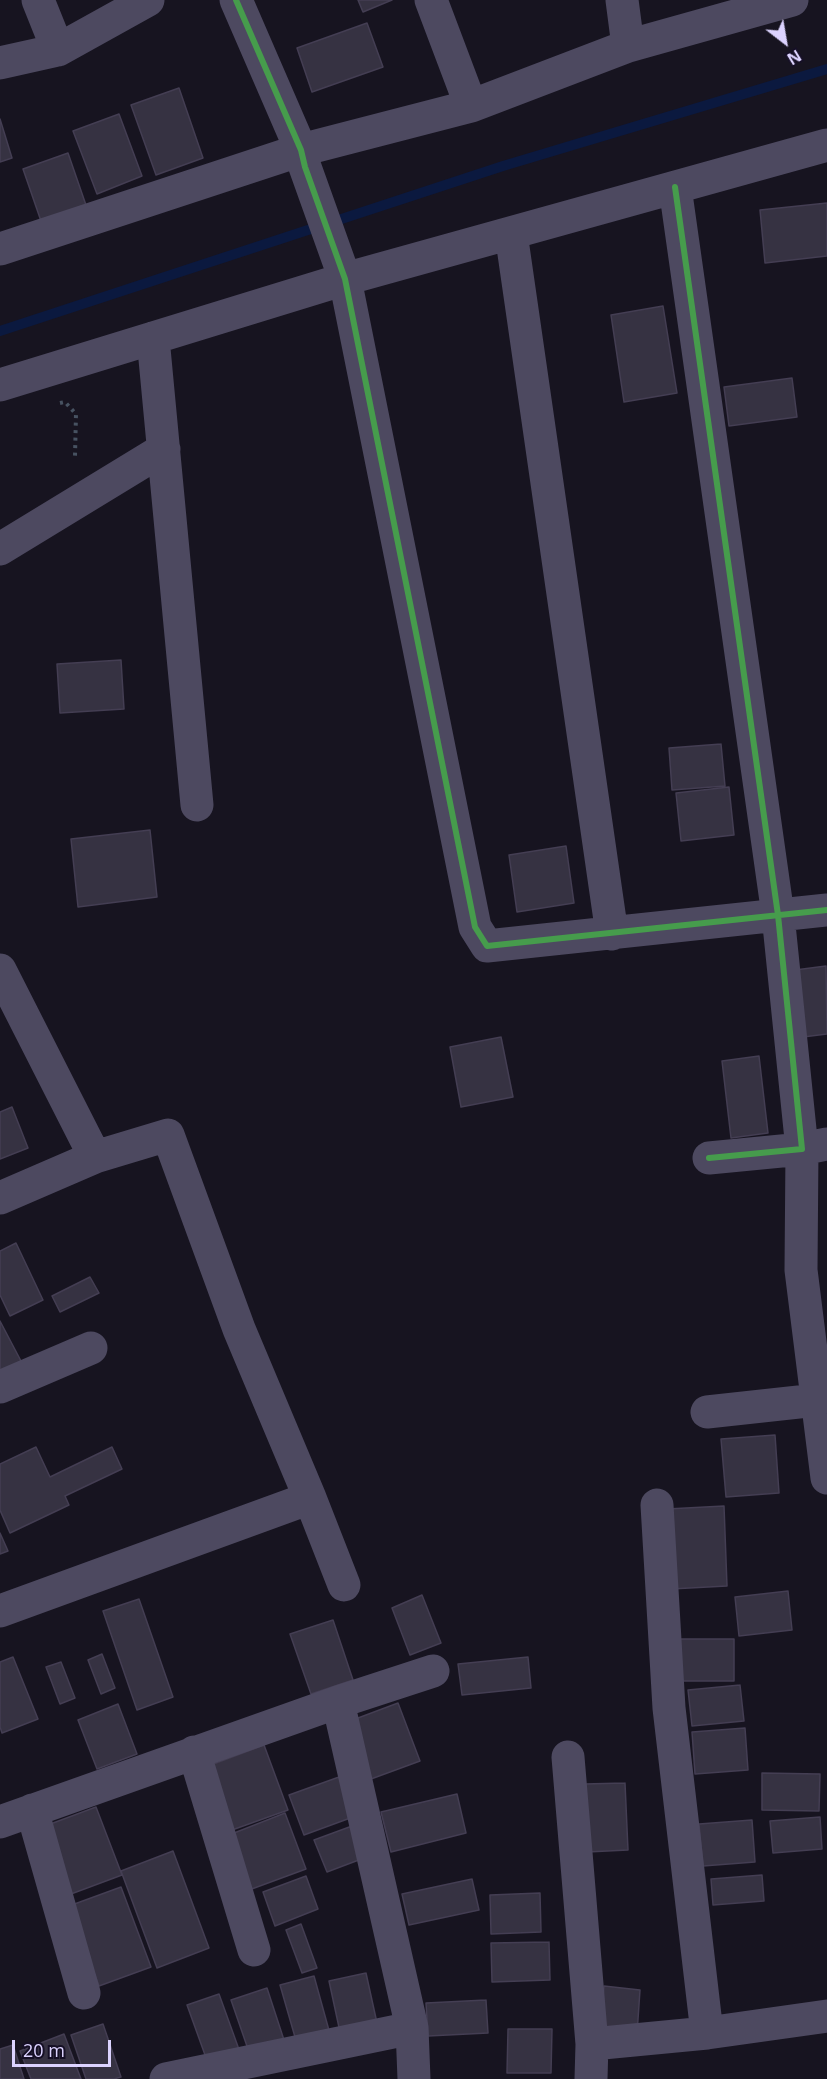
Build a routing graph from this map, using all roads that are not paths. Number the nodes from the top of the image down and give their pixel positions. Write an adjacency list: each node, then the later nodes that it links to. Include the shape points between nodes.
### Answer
1 (38, 0): 8 (street)
2 (148, 0): 8 (street)
3 (236, 0): 12 (street)
4 (431, 0): 10 (street)
5 (622, 0): 7 (street)
6 (792, 0): 7 (street)
7 (628, 46): 10 (street)
8 (58, 50): 9 (street)
9 (0, 63)
10 (471, 106): 12 (street)
11 (827, 145): 13 (street)
12 (303, 158): 15 (street); 16 (street)
13 (675, 187): 14 (street); 23 (street)
14 (512, 232): 16 (street); 24 (street)
15 (0, 249)
16 (341, 269): 17 (street); 24 (street, via 475,927 487,946)
17 (153, 338): 18 (street); 19 (street)
18 (0, 385)
19 (164, 449): 20 (street); 21 (street)
20 (0, 549)
21 (197, 805)
22 (827, 910): 23 (street)
23 (778, 915): 24 (street); 26 (street)
24 (612, 934)
25 (0, 970): 27 (street)
26 (815, 1147): 28 (street); 32 (street, via 801,1270)
27 (95, 1157): 29 (street); 35 (street, via 168,1135 239,1329)
28 (709, 1158)
29 (0, 1198)
30 (91, 1348): 31 (street)
31 (0, 1387)
32 (817, 1400): 33 (street); 34 (street)
33 (707, 1412)
34 (827, 1478)
35 (310, 1498): 37 (street); 38 (street)
36 (657, 1505): 49 (street, via 669,1708)
37 (344, 1585)
38 (0, 1611)
39 (433, 1671): 40 (street)
40 (338, 1702): 41 (street); 48 (street)
41 (194, 1752): 43 (street); 45 (street)
42 (568, 1757): 50 (street)
43 (32, 1810): 44 (street); 46 (street)
44 (0, 1822)
45 (254, 1950)
46 (84, 1993)
47 (827, 2016): 49 (street)
48 (412, 2028): 51 (street); 52 (street)
49 (706, 2033): 50 (street)
50 (592, 2044): 53 (street)
51 (166, 2079)
52 (414, 2079)
53 (591, 2079)

